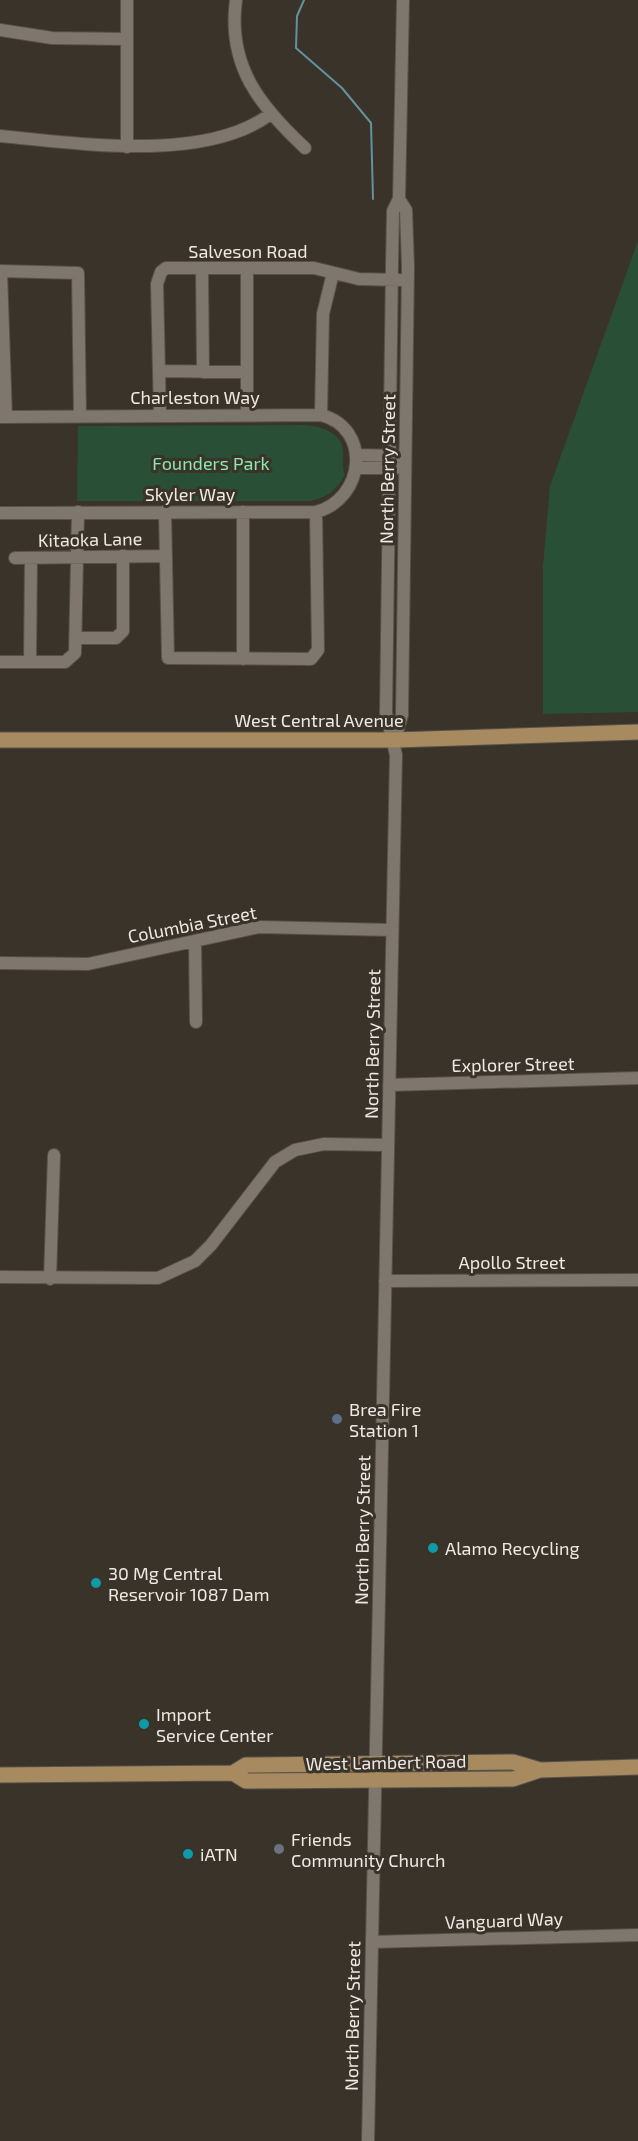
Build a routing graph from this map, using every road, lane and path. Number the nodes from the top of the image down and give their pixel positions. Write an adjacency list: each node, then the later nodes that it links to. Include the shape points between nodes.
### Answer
1 (127, 0): 5 (street)
2 (236, 0): 6 (street, via 234,34 247,78)
3 (403, 0): 10 (street, North Berry Street)
4 (0, 30): 5 (street, via 52,38)
5 (126, 39): 8 (street)
6 (269, 115): 8 (street, via 251,128 219,137); 9 (street)
7 (0, 136): 8 (street)
8 (127, 147)
9 (305, 148)
10 (399, 199): 15 (street, North Berry Street, via 393,211); 16 (street, North Berry Street, via 406,210)
11 (246, 268): 12 (street, Salveson Road); 14 (street, Salveson Road, via 314,268); 19 (street)
12 (202, 269): 17 (street, Salveson Road, via 166,268 161,272 157,284); 18 (street)
13 (1, 272): 22 (street, via 78,273); 24 (street)
14 (333, 273): 15 (street, Salveson Road, via 359,279); 21 (street, via 323,314)
15 (393, 279): 16 (street, Salveson Road); 26 (street, North Berry Street)
16 (407, 280): 27 (street, North Berry Street)
17 (159, 371): 18 (street); 23 (street)
18 (203, 372): 19 (street)
19 (247, 372): 20 (street)
20 (247, 415): 21 (street, Charleston Way); 23 (street, Charleston Way)
21 (321, 415): 25 (street, via 346,431)
22 (80, 416): 23 (street, Charleston Way); 24 (street, Charleston Way)
23 (160, 416)
24 (3, 417)
25 (356, 461): 26 (street); 31 (street, Skyler Way, via 354,481 345,495)
26 (390, 462): 27 (street); 44 (street, North Berry Street, via 386,713)
27 (405, 462): 44 (street, North Berry Street, via 402,715)
28 (78, 512): 29 (street, Skyler Way); 32 (street, Skyler Way); 35 (street)
29 (165, 512): 30 (street, Skyler Way); 34 (street)
30 (243, 512): 31 (street, Skyler Way); 39 (street)
31 (316, 512): 39 (street, via 318,650 311,659)
32 (0, 513)
33 (123, 556): 34 (street, Kitaoka Lane); 35 (street, Kitaoka Lane); 38 (street, via 123,631 116,638)
34 (166, 556): 39 (street, via 168,658)
35 (78, 557): 37 (street, Kitaoka Lane); 38 (street)
36 (15, 558): 37 (street, Kitaoka Lane)
37 (31, 558): 41 (street)
38 (77, 638): 41 (street, via 73,657 65,662)
39 (243, 659)
40 (0, 662): 41 (street)
41 (30, 662)
42 (638, 732): 44 (main road, West Central Avenue)
43 (0, 740): 44 (main road, West Central Avenue)
44 (394, 740): 45 (street, North Berry Street)
45 (392, 930): 46 (street, Columbia Street, via 259,927); 50 (street, North Berry Street)
46 (195, 941): 47 (street, Columbia Street, via 88,964); 48 (street)
47 (0, 963)
48 (195, 1022)
49 (638, 1078): 50 (street, Explorer Street)
50 (389, 1085): 51 (street, North Berry Street)
51 (387, 1145): 54 (street, via 324,1144 295,1150 275,1162 212,1245 195,1261 158,1278); 56 (street, North Berry Street)
52 (54, 1155): 54 (street)
53 (0, 1277): 54 (street)
54 (50, 1279)
55 (638, 1280): 56 (street, Apollo Street)
56 (385, 1281): 57 (street, North Berry Street)
57 (375, 1765): 59 (main road, West Lambert Road, via 513,1762); 60 (main road, West Lambert Road, via 246,1765); 62 (street, North Berry Street)
58 (638, 1767): 59 (main road, West Lambert Road)
59 (540, 1770): 62 (main road, West Lambert Road, via 513,1779)
60 (233, 1773): 61 (main road, West Lambert Road); 62 (main road, West Lambert Road, via 246,1781)
61 (0, 1775)
62 (375, 1782): 64 (street, North Berry Street)
63 (638, 1935): 64 (street, Vanguard Way)
64 (372, 1942): 65 (street, North Berry Street)
65 (368, 2141)

